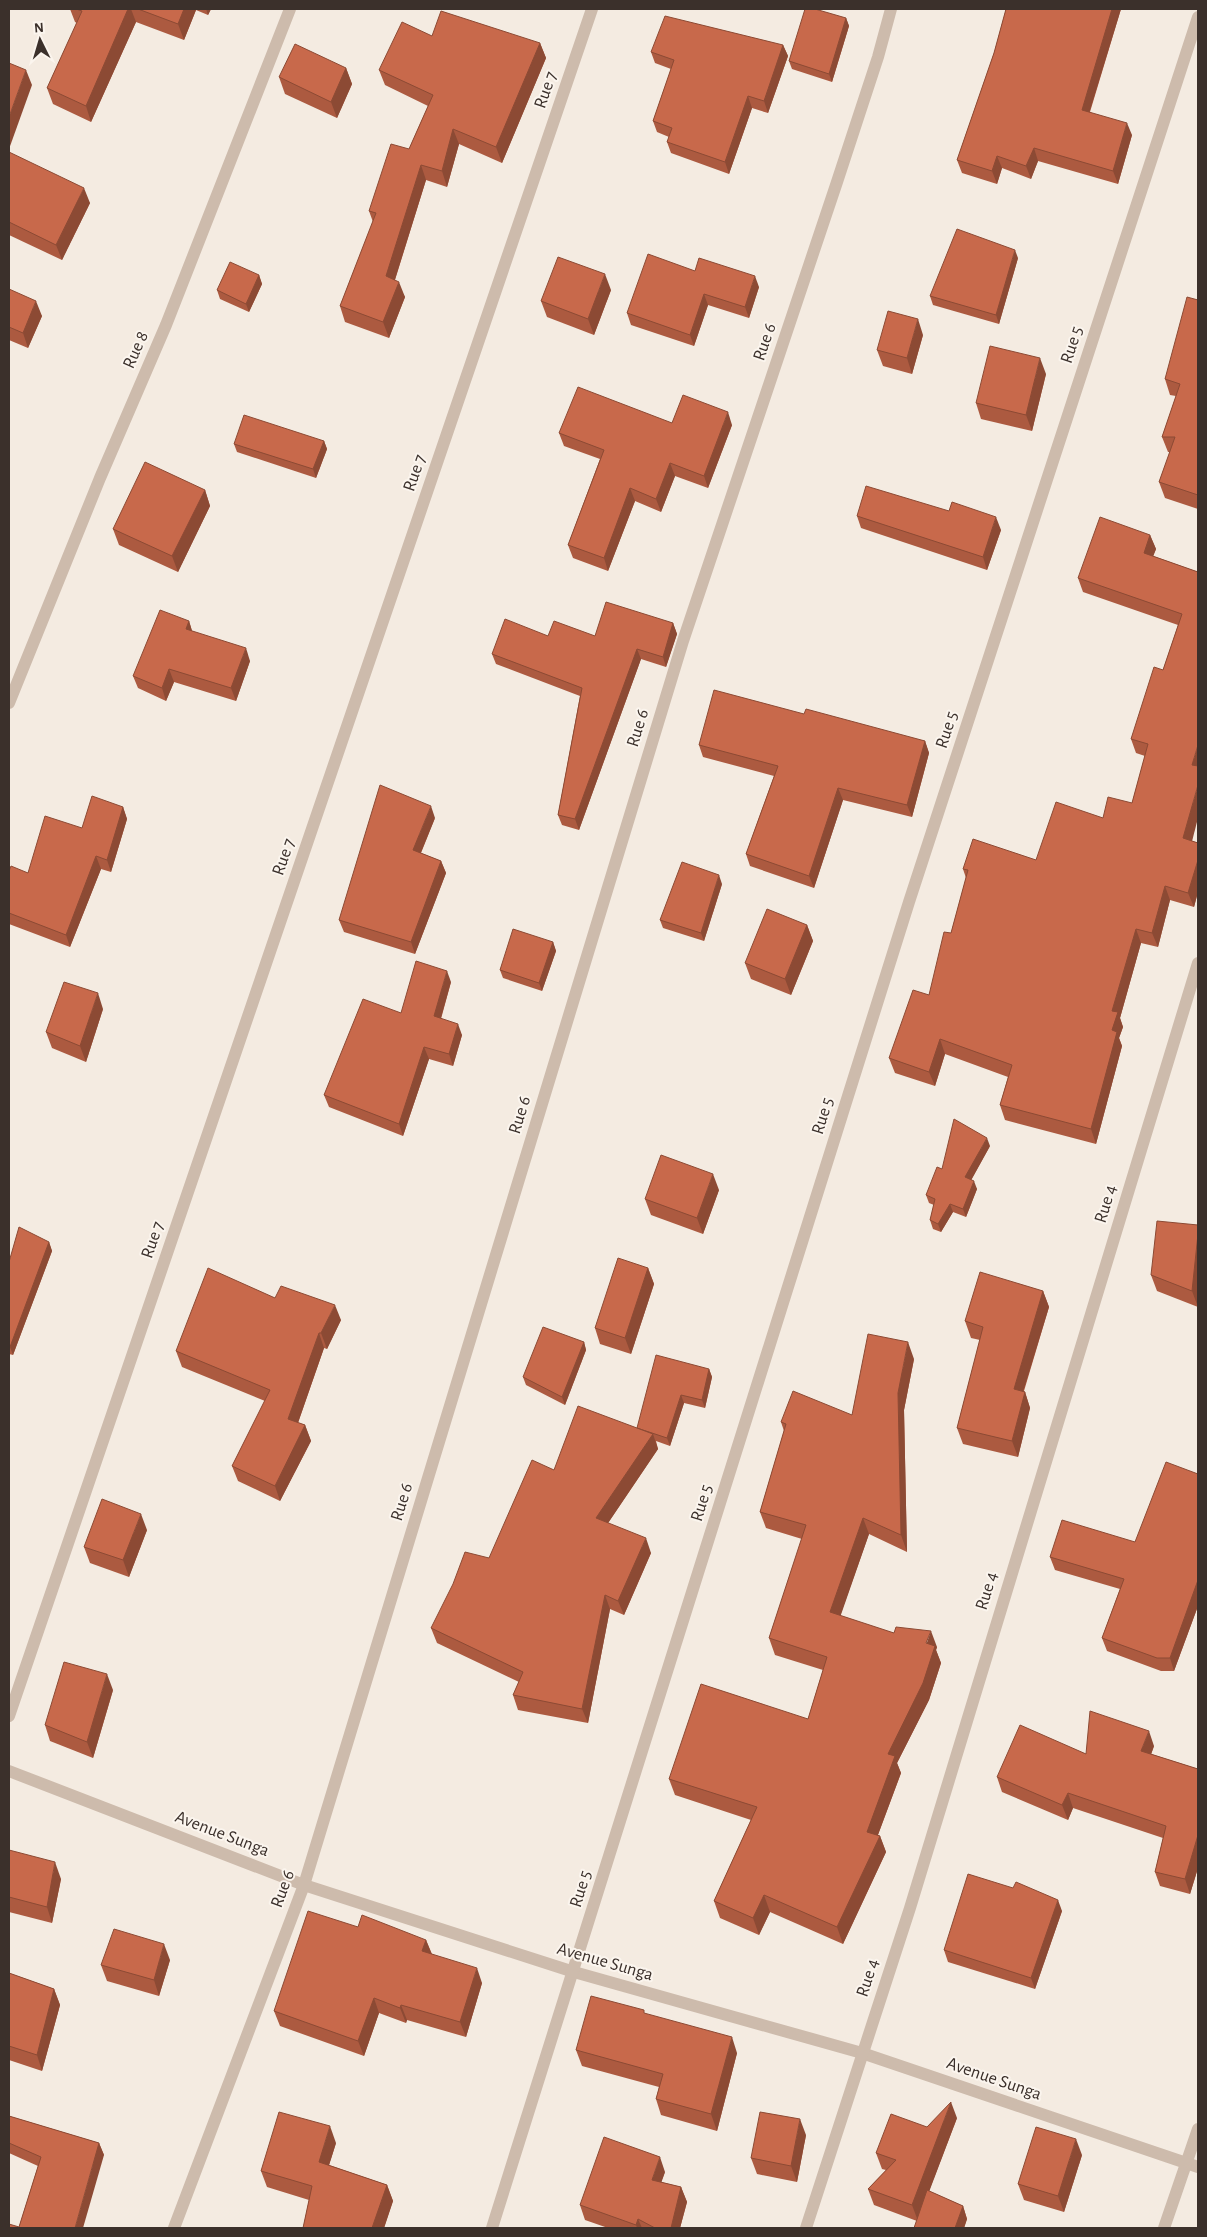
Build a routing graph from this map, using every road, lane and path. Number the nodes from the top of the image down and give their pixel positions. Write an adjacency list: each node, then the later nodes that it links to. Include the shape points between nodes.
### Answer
1 (290, 9): 5 (street, Rue 8, via 166,325)
2 (592, 9): 7 (street, Rue 7)
3 (891, 9): 9 (street, Rue 6, via 840,173 683,641)
4 (1198, 18): 10 (street, Rue 5, via 912,893)
5 (9, 703)
6 (1198, 963): 11 (street, Rue 4, via 910,1908)
7 (9, 1716)
8 (9, 1771): 9 (street, Avenue Sunga)
9 (304, 1885): 10 (street, Avenue Sunga); 14 (street, Rue 6)
10 (574, 1972): 11 (street, Avenue Sunga); 15 (street, Rue 5)
11 (862, 2052): 13 (street, Avenue Sunga); 16 (street, Rue 4)
12 (1198, 2129): 13 (street)
13 (1193, 2165): 17 (street)
14 (174, 2228)
15 (492, 2228)
16 (806, 2228)
17 (1164, 2228)

